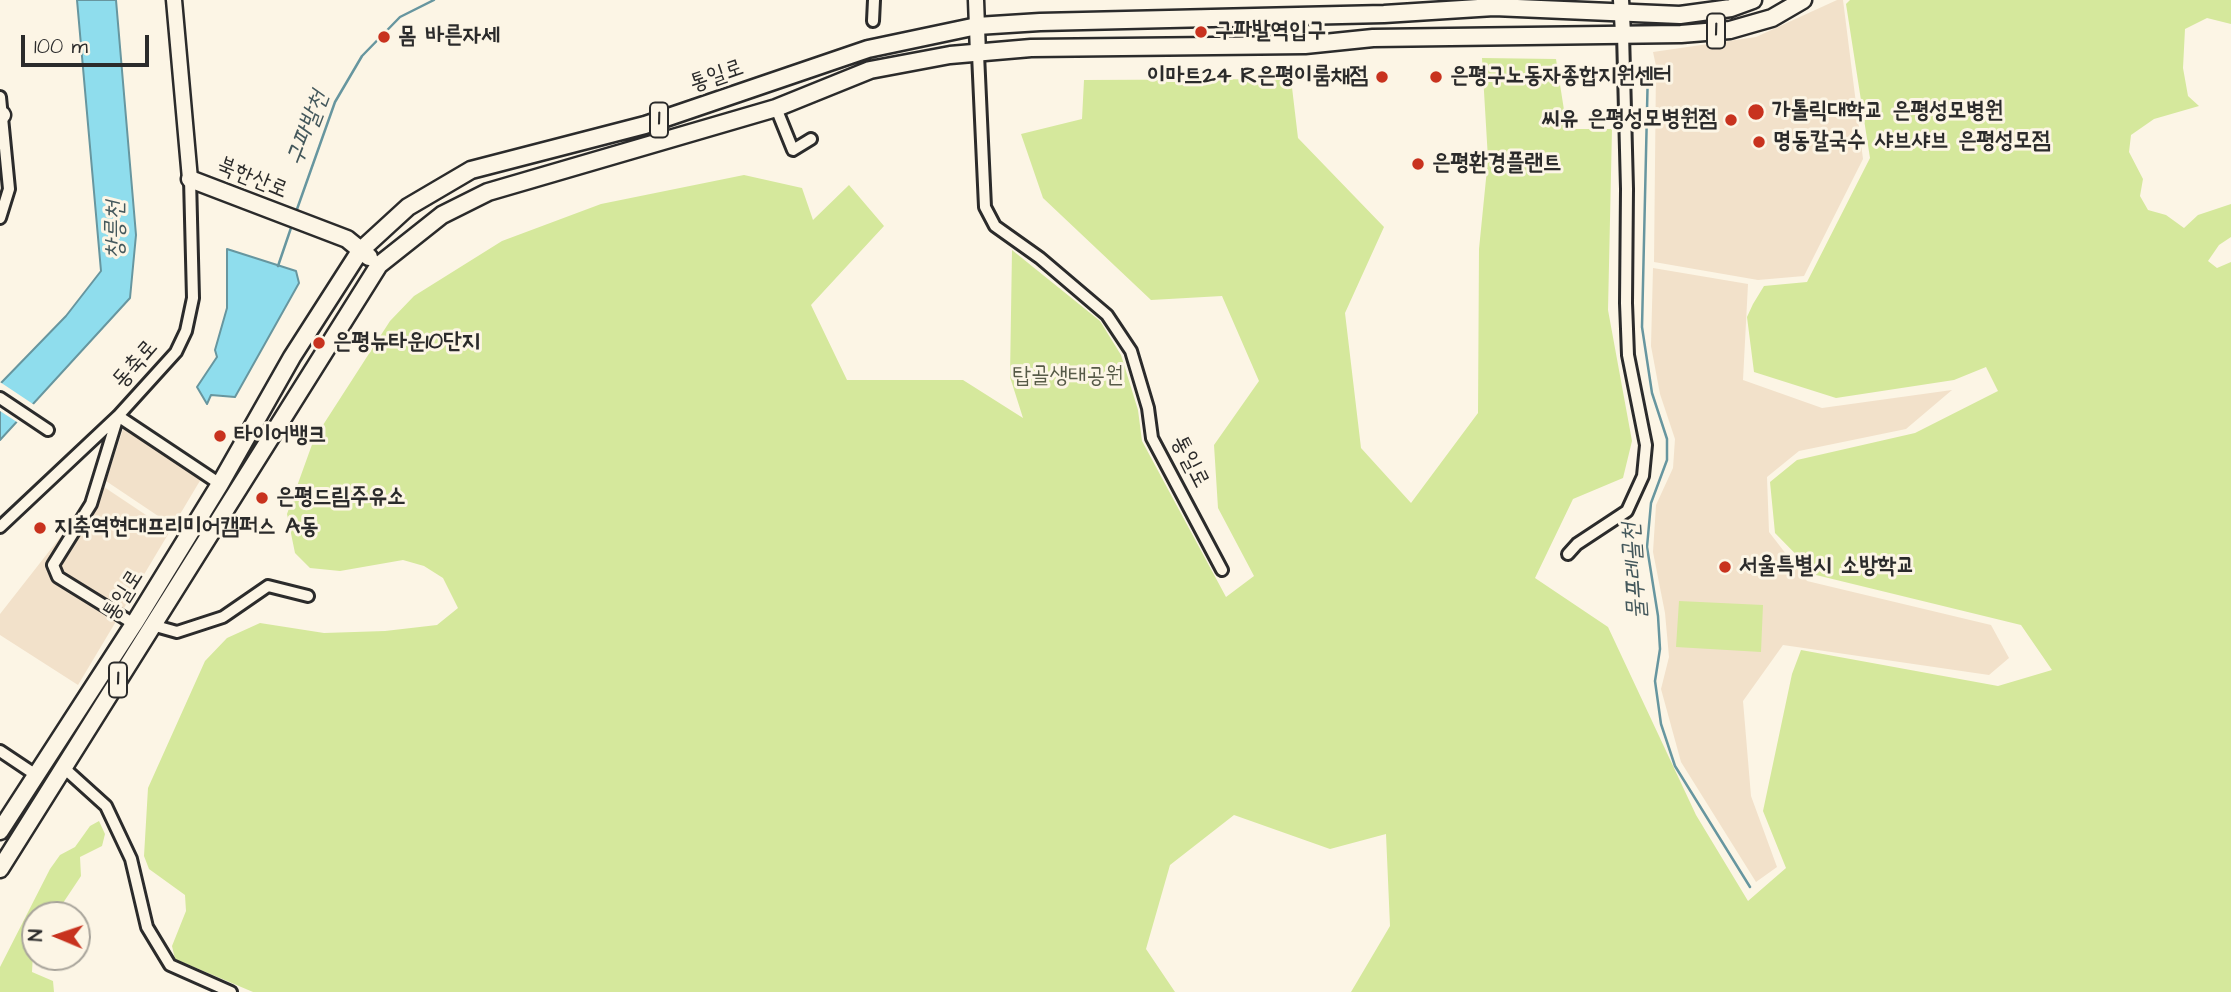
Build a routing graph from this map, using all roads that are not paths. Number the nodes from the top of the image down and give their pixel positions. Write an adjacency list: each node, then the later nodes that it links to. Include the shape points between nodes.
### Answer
1 (174, 0): 15 (main road, 북한산로)
2 (874, 0): 7 (street)
3 (976, 0): 8 (main road)
4 (1753, 0): 6 (main road, 통일로 / 1, via 1680,15)
5 (1802, 0): 9 (main road, 통일로 / 1, via 1772,18 1730,30)
6 (1621, 7): 8 (main road, 통일로 / 1, via 1494,7); 9 (main road)
7 (873, 21)
8 (976, 26): 10 (main road); 18 (main road, 통일로 / 1, via 869,49 645,125 471,170 408,207)
9 (1623, 33): 10 (main road, 통일로 / 1, via 1373,38 1305,45 1031,48); 25 (street, via 1628,355 1646,445 1643,476 1627,511)
10 (978, 54): 12 (main road, 통일로 / 1, via 870,70); 26 (street, 통일로, via 985,207 995,226 1107,314 1131,351 1152,438)
11 (0, 97): 13 (street)
12 (776, 108): 14 (street, via 793,150); 19 (main road, 통일로 / 1, via 488,192 442,215)
13 (1, 115): 16 (street)
14 (811, 139)
15 (190, 179): 18 (main road, 북한산로, via 347,239); 21 (street, 동축로, via 193,298 186,331 176,352)
16 (5, 188): 17 (street)
17 (0, 218)
18 (360, 251): 19 (main road, 북한산로); 23 (main road, 통일로 / 1, via 292,357)
19 (379, 265): 29 (main road, 통일로 / 1)
20 (0, 398): 22 (street)
21 (118, 416): 23 (street); 24 (street, 동축로); 28 (street, via 91,505 53,565 58,577)
22 (44, 428)
23 (220, 484): 28 (main road, 통일로 / 1)
24 (0, 527)
25 (1568, 554)
26 (1222, 570)
27 (308, 596): 29 (street, via 268,586 223,617 177,632)
28 (134, 624): 32 (main road, 통일로 / 1)
29 (152, 625): 31 (main road, 통일로 / 1)
30 (0, 751): 32 (street)
31 (64, 768): 34 (main road, 통일로 / 1); 35 (street, via 106,806 131,859 147,927 170,965)
32 (36, 775): 33 (main road, 통일로 / 1)
33 (0, 831)
34 (1, 868)
35 (231, 992)

